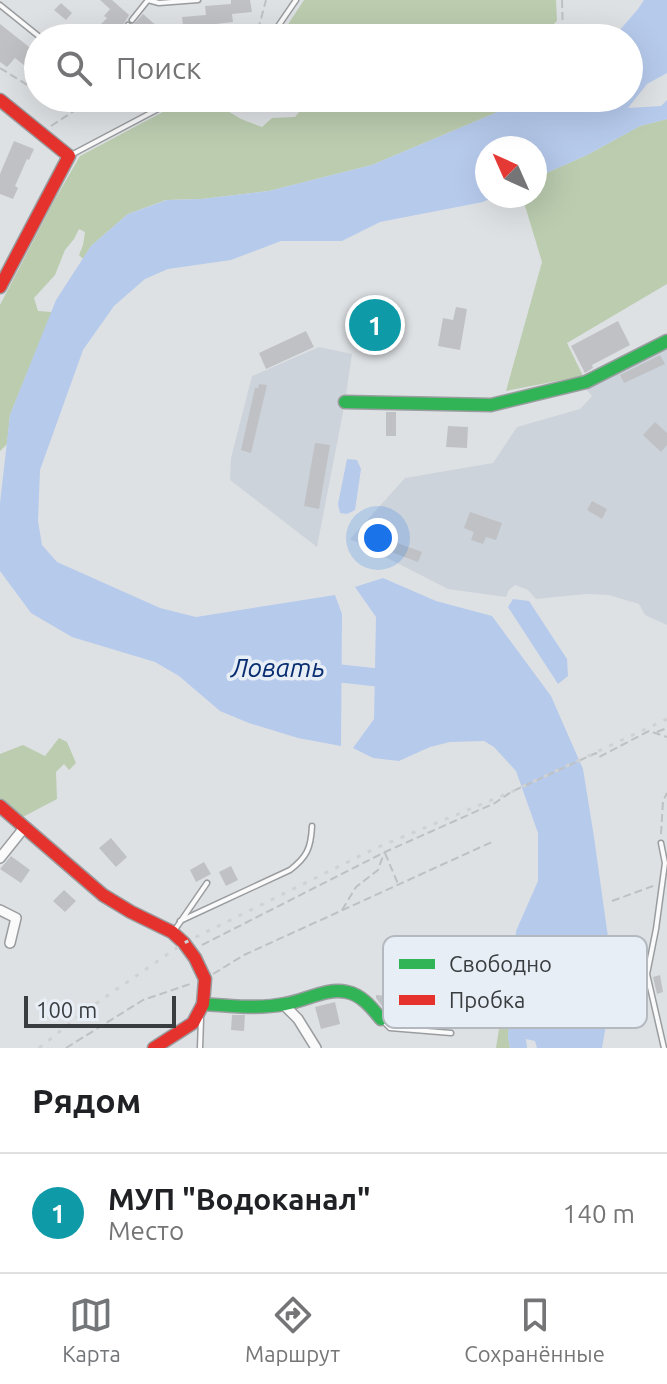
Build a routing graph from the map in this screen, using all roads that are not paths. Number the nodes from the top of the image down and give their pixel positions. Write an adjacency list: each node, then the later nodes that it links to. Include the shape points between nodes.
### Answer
1 (148, 0): 2 (lane); 6 (lane)
2 (198, 0)
3 (296, 0): 7 (lane)
4 (0, 5): 5 (lane)
5 (24, 24)
6 (129, 24)
7 (280, 24)
8 (0, 100): 10 (street)
9 (148, 112): 10 (lane)
10 (69, 156): 11 (street)
11 (3, 273)
12 (667, 341): 13 (street, via 586,382 491,405)
13 (345, 402)
14 (0, 806): 16 (street)
15 (312, 826): 21 (lane, via 303,861)
16 (24, 828): 18 (street); 22 (street, via 103,895)
17 (661, 843): 32 (lane, via 665,863 647,974)
18 (0, 858)
19 (207, 883): 21 (lane)
20 (0, 910): 23 (street, via 16,918)
21 (180, 921): 22 (lane)
22 (172, 932): 24 (street, via 205,979)
23 (10, 943)
24 (203, 1004): 25 (street); 29 (street, via 193,1023); 30 (lane)
25 (283, 1004): 26 (street, via 337,990 368,1001); 31 (street)
26 (381, 1019)
27 (390, 1028): 28 (lane)
28 (451, 1033)
29 (154, 1048)
30 (200, 1048)
31 (316, 1048)
32 (664, 1048)

